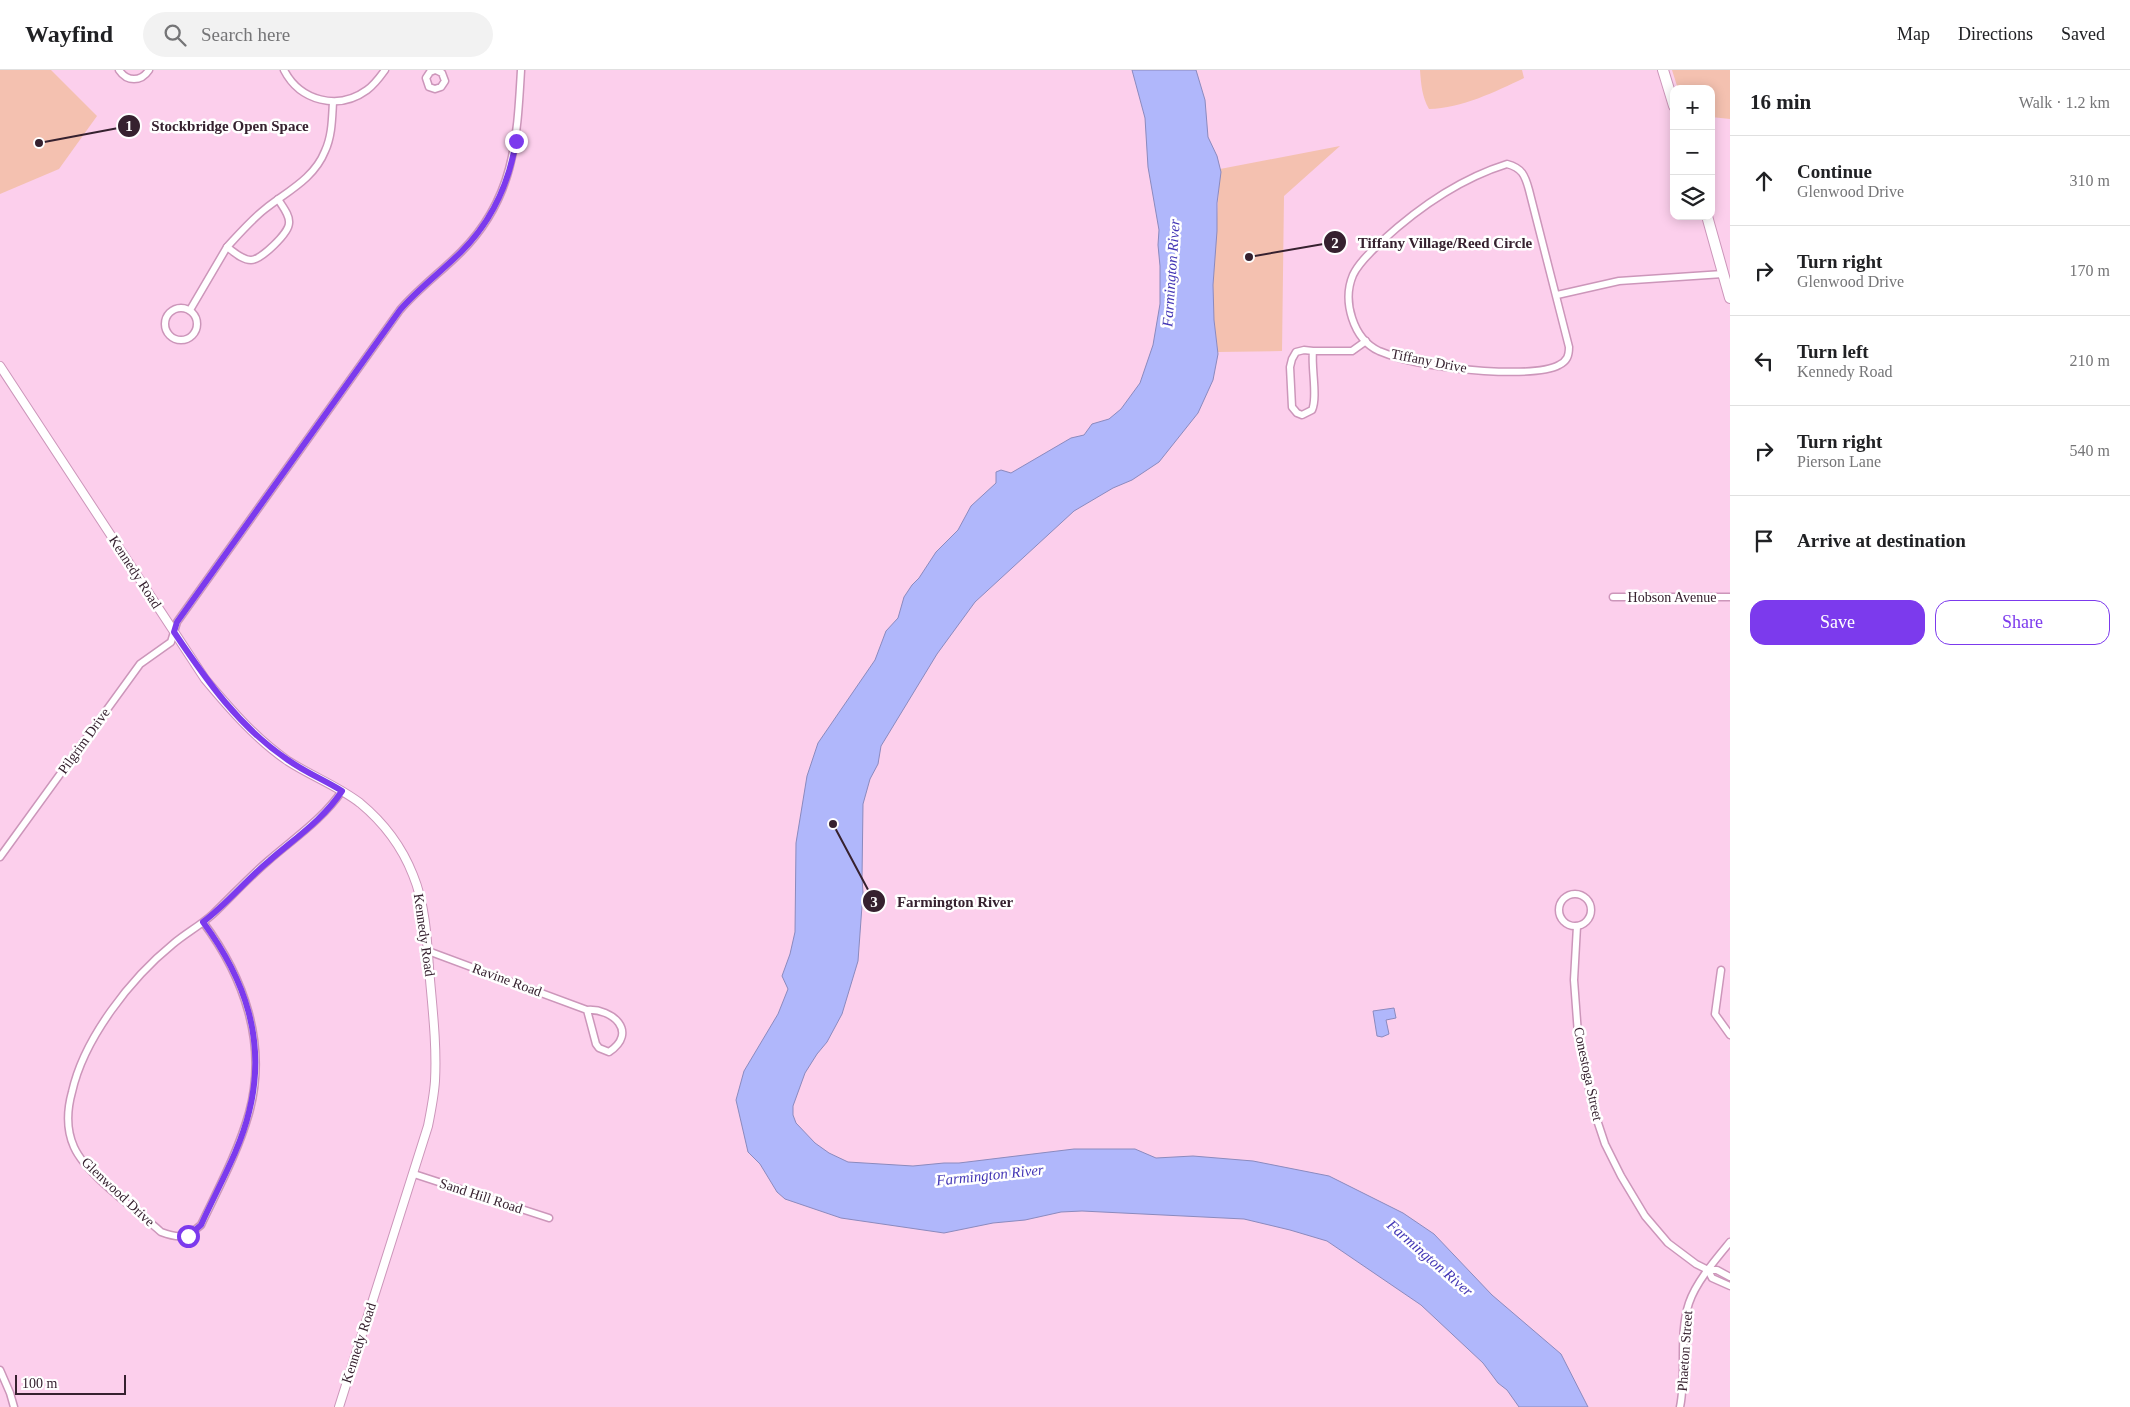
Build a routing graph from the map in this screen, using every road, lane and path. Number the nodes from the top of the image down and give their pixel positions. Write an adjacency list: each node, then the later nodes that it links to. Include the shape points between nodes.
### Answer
1 (119, 70): 2 (street, via 134,80)
2 (149, 70)
3 (284, 70): 10 (street, via 290,81 304,93)
4 (385, 70): 10 (street, via 366,90 354,97)
5 (435, 70): 8 (street); 8 (street, via 445,78 439,88 433,89 428,85)
6 (521, 70): 23 (street, Pilgrim Drive, via 512,163 503,192 488,219 460,253 400,310 177,622)
7 (1663, 70): 9 (main road)
8 (425, 72)
9 (1670, 93)
10 (332, 102): 11 (street, via 330,134 322,158 308,176)
11 (278, 199): 13 (street); 13 (street, via 289,224 286,232 267,251 251,260)
12 (1708, 220): 14 (main road)
13 (227, 247): 17 (street)
14 (1723, 274): 15 (street, via 1619,281); 16 (main road)
15 (1557, 295): 18 (street, Tiffany Drive, via 1569,354 1557,366 1519,372 1464,369 1390,355); 18 (street, Tiffany Drive, via 1524,174 1518,167 1507,164 1463,180 1429,201 1369,254 1353,274 1348,290 1352,319)
16 (1730, 298)
17 (190, 310): 17 (street, via 180,308 168,315 165,326 172,337 182,340 195,333 198,324)
18 (1366, 341): 19 (street, via 1352,351)
19 (1313, 351): 19 (street, via 1315,400 1312,410 1302,415 1292,408 1290,367 1296,352)
20 (1, 371): 23 (street, Kennedy Road)
21 (1613, 597): 22 (street, Hobson Avenue)
22 (1730, 597)
23 (174, 632): 24 (street, Kennedy Road, via 205,679 237,717 288,760); 25 (street, Pilgrim Drive, via 171,642 140,664)
24 (342, 791): 26 (street, Glenwood Drive, via 309,827); 28 (street, Kennedy Road, via 381,823 403,854 422,904)
25 (0, 856)
26 (203, 922): 26 (street, Glenwood Drive, via 172,944 117,1003 78,1066 68,1112 71,1139 84,1162 161,1232 172,1236 188,1236 201,1225 242,1133 253,1088 256,1052 251,1018 240,982 222,948)
27 (1577, 926): 27 (street, via 1586,922 1591,909 1584,897 1571,895 1561,904 1560,913 1564,922); 35 (street, Conestoga Street, via 1574,980 1578,1034 1591,1101 1605,1144 1645,1216 1668,1244)
28 (428, 951): 30 (street, Ravine Road); 32 (street, Kennedy Road, via 435,1082 428,1126)
29 (1721, 970): 31 (street, via 1715,1014)
30 (587, 1010): 30 (street, Ravine Road, via 614,1017 622,1026 621,1039 609,1052 596,1044)
31 (1730, 1034)
32 (414, 1174): 33 (street, Sand Hill Road); 40 (street, Kennedy Road)
33 (549, 1218)
34 (1730, 1242): 35 (street, Phaeton Street)
35 (1708, 1270): 36 (street, Conestoga Street, via 1717,1270); 37 (street, Conestoga Street, via 1712,1278); 41 (street, Phaeton Street, via 1686,1312)
36 (1730, 1277)
37 (1730, 1286)
38 (0, 1370): 39 (street)
39 (14, 1407)
40 (339, 1407)
41 (1680, 1407)

